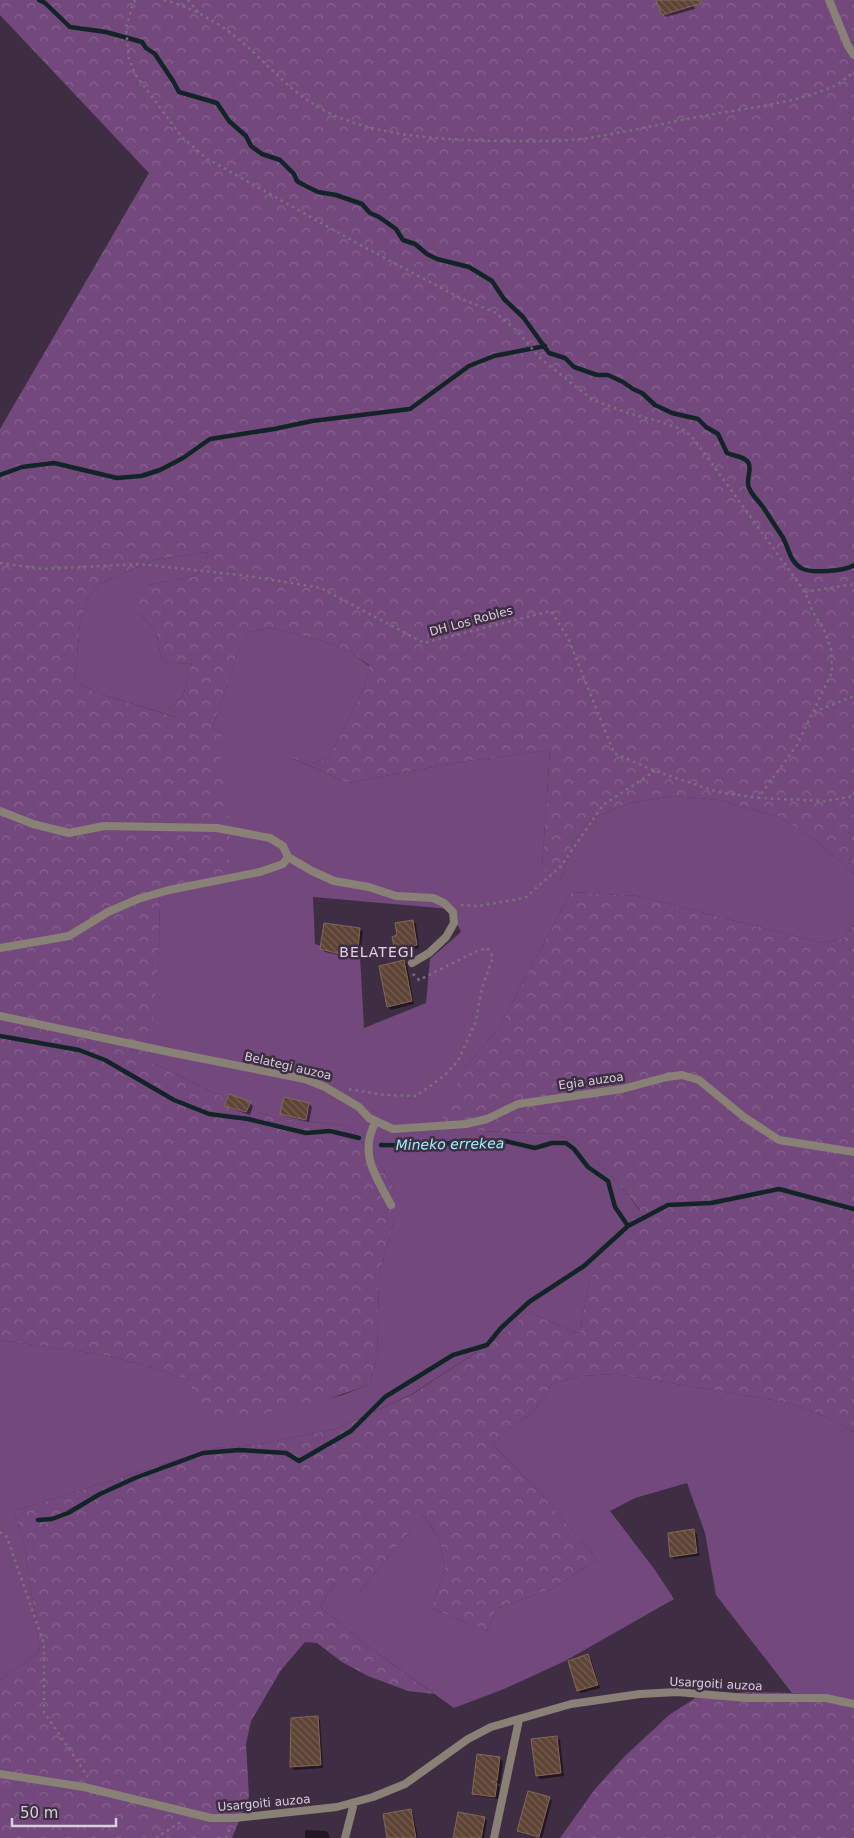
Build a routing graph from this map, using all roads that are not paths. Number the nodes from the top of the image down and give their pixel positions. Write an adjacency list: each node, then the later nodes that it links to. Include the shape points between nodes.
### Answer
1 (829, 0): 2 (lane)
2 (854, 56)
3 (0, 812): 4 (lane, via 69,833 104,826 216,828 270,838 283,846)
4 (288, 857): 5 (lane, via 283,864 260,872 138,899 108,912 69,936); 6 (lane, via 334,880 396,896 433,898 444,903 453,912 454,923 446,937)
5 (0, 948)
6 (412, 963)
7 (0, 1016): 8 (lane, Belategi auzoa, via 305,1079)
8 (326, 1088): 9 (lane, Egia auzoa)
9 (376, 1121): 10 (lane, Egia auzoa, via 393,1129 466,1124 487,1119 518,1104 622,1089 682,1075 699,1080 744,1117 779,1140); 11 (lane, via 367,1148 370,1163)
10 (854, 1152)
11 (391, 1205)
12 (854, 1704): 13 (lane, Usargoiti auzoa, via 826,1698 747,1698 677,1692 571,1704)
13 (518, 1720): 15 (lane, Usargoiti auzoa, via 491,1727 468,1739 405,1784); 17 (lane)
14 (0, 1774): 15 (lane, Usargoiti auzoa, via 97,1791 211,1818 235,1818)
15 (354, 1803): 16 (lane)
16 (345, 1838)
17 (494, 1838)

